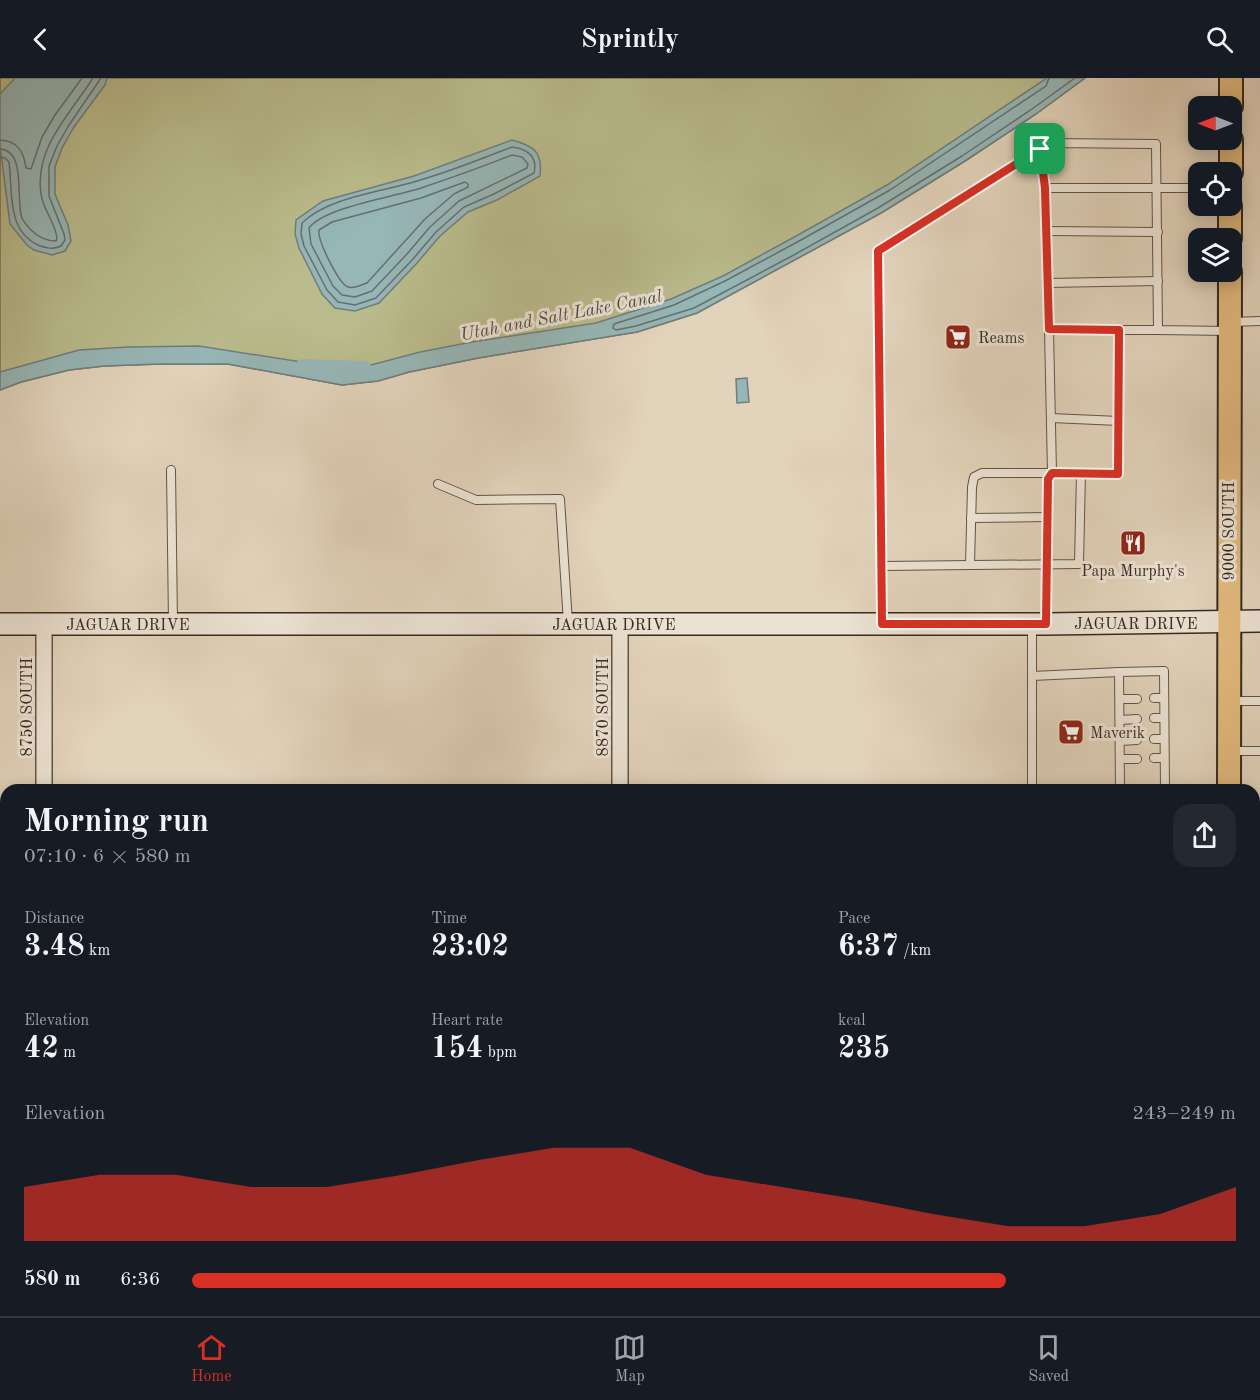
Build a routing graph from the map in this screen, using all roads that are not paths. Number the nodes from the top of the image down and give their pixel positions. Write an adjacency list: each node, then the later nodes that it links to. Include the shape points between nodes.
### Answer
1 (1231, 78): 2 (main road)
2 (1231, 96)
3 (1040, 149): 4 (lane, via 1050,143 1156,144); 5 (lane); 27 (lane, via 878,251)
4 (1158, 187): 5 (lane); 6 (lane); 8 (lane)
5 (1045, 188): 7 (lane)
6 (1188, 188)
7 (1046, 231): 8 (lane); 11 (lane)
8 (1158, 232): 9 (lane)
9 (1158, 281): 11 (lane); 16 (lane)
10 (1230, 282): 13 (main road, 9000 SOUTH)
11 (1047, 283): 14 (lane)
12 (1260, 321): 13 (lane)
13 (1229, 327): 16 (lane); 29 (main road, 9000 SOUTH)
14 (1049, 329): 15 (lane); 17 (lane)
15 (1119, 330): 16 (lane); 18 (lane)
16 (1158, 330)
17 (1051, 418): 18 (lane); 20 (lane)
18 (1119, 421): 21 (lane, via 1118,474)
19 (171, 470): 32 (lane)
20 (1052, 473): 21 (lane); 23 (lane, via 1048,479); 24 (lane, via 982,473 974,477)
21 (1081, 473): 25 (lane, via 1079,564)
22 (438, 484): 33 (lane, via 476,500 560,499)
23 (1047, 517): 24 (lane); 25 (lane)
24 (971, 518): 26 (lane)
25 (1045, 564): 26 (lane); 36 (lane)
26 (970, 565): 27 (lane)
27 (882, 566): 35 (lane)
28 (1260, 621): 29 (main road, JAGUAR DRIVE)
29 (1228, 622): 36 (main road, JAGUAR DRIVE); 43 (main road, 9000 SOUTH)
30 (0, 624): 31 (main road, JAGUAR DRIVE)
31 (44, 624): 32 (main road, JAGUAR DRIVE); 59 (street, 8750 SOUTH)
32 (173, 624): 33 (main road, JAGUAR DRIVE)
33 (568, 624): 34 (main road, JAGUAR DRIVE)
34 (620, 624): 35 (main road, JAGUAR DRIVE); 60 (street, 8870 SOUTH)
35 (882, 624): 36 (main road, JAGUAR DRIVE)
36 (1039, 624): 38 (lane)
37 (1119, 672): 38 (lane); 40 (lane, via 1164,671); 41 (lane)
38 (1032, 676): 61 (lane)
39 (1154, 698): 40 (lane)
40 (1164, 698): 46 (lane)
41 (1120, 699): 42 (lane); 48 (lane)
42 (1137, 699)
43 (1228, 701): 44 (lane); 53 (main road, 9000 SOUTH)
44 (1260, 701)
45 (1154, 718): 46 (lane)
46 (1164, 718): 50 (lane)
47 (1137, 719): 48 (lane)
48 (1120, 720): 52 (lane)
49 (1154, 739): 50 (lane)
50 (1164, 739): 56 (lane)
51 (1137, 740): 52 (lane)
52 (1120, 741): 57 (lane)
53 (1229, 751): 54 (lane); 64 (main road, 9000 SOUTH)
54 (1260, 751)
55 (1154, 758): 56 (lane)
56 (1164, 758): 63 (lane)
57 (1120, 759): 58 (lane); 62 (lane)
58 (1137, 759)
59 (44, 784)
60 (620, 784)
61 (1032, 784)
62 (1120, 784)
63 (1164, 784)
64 (1229, 784)

